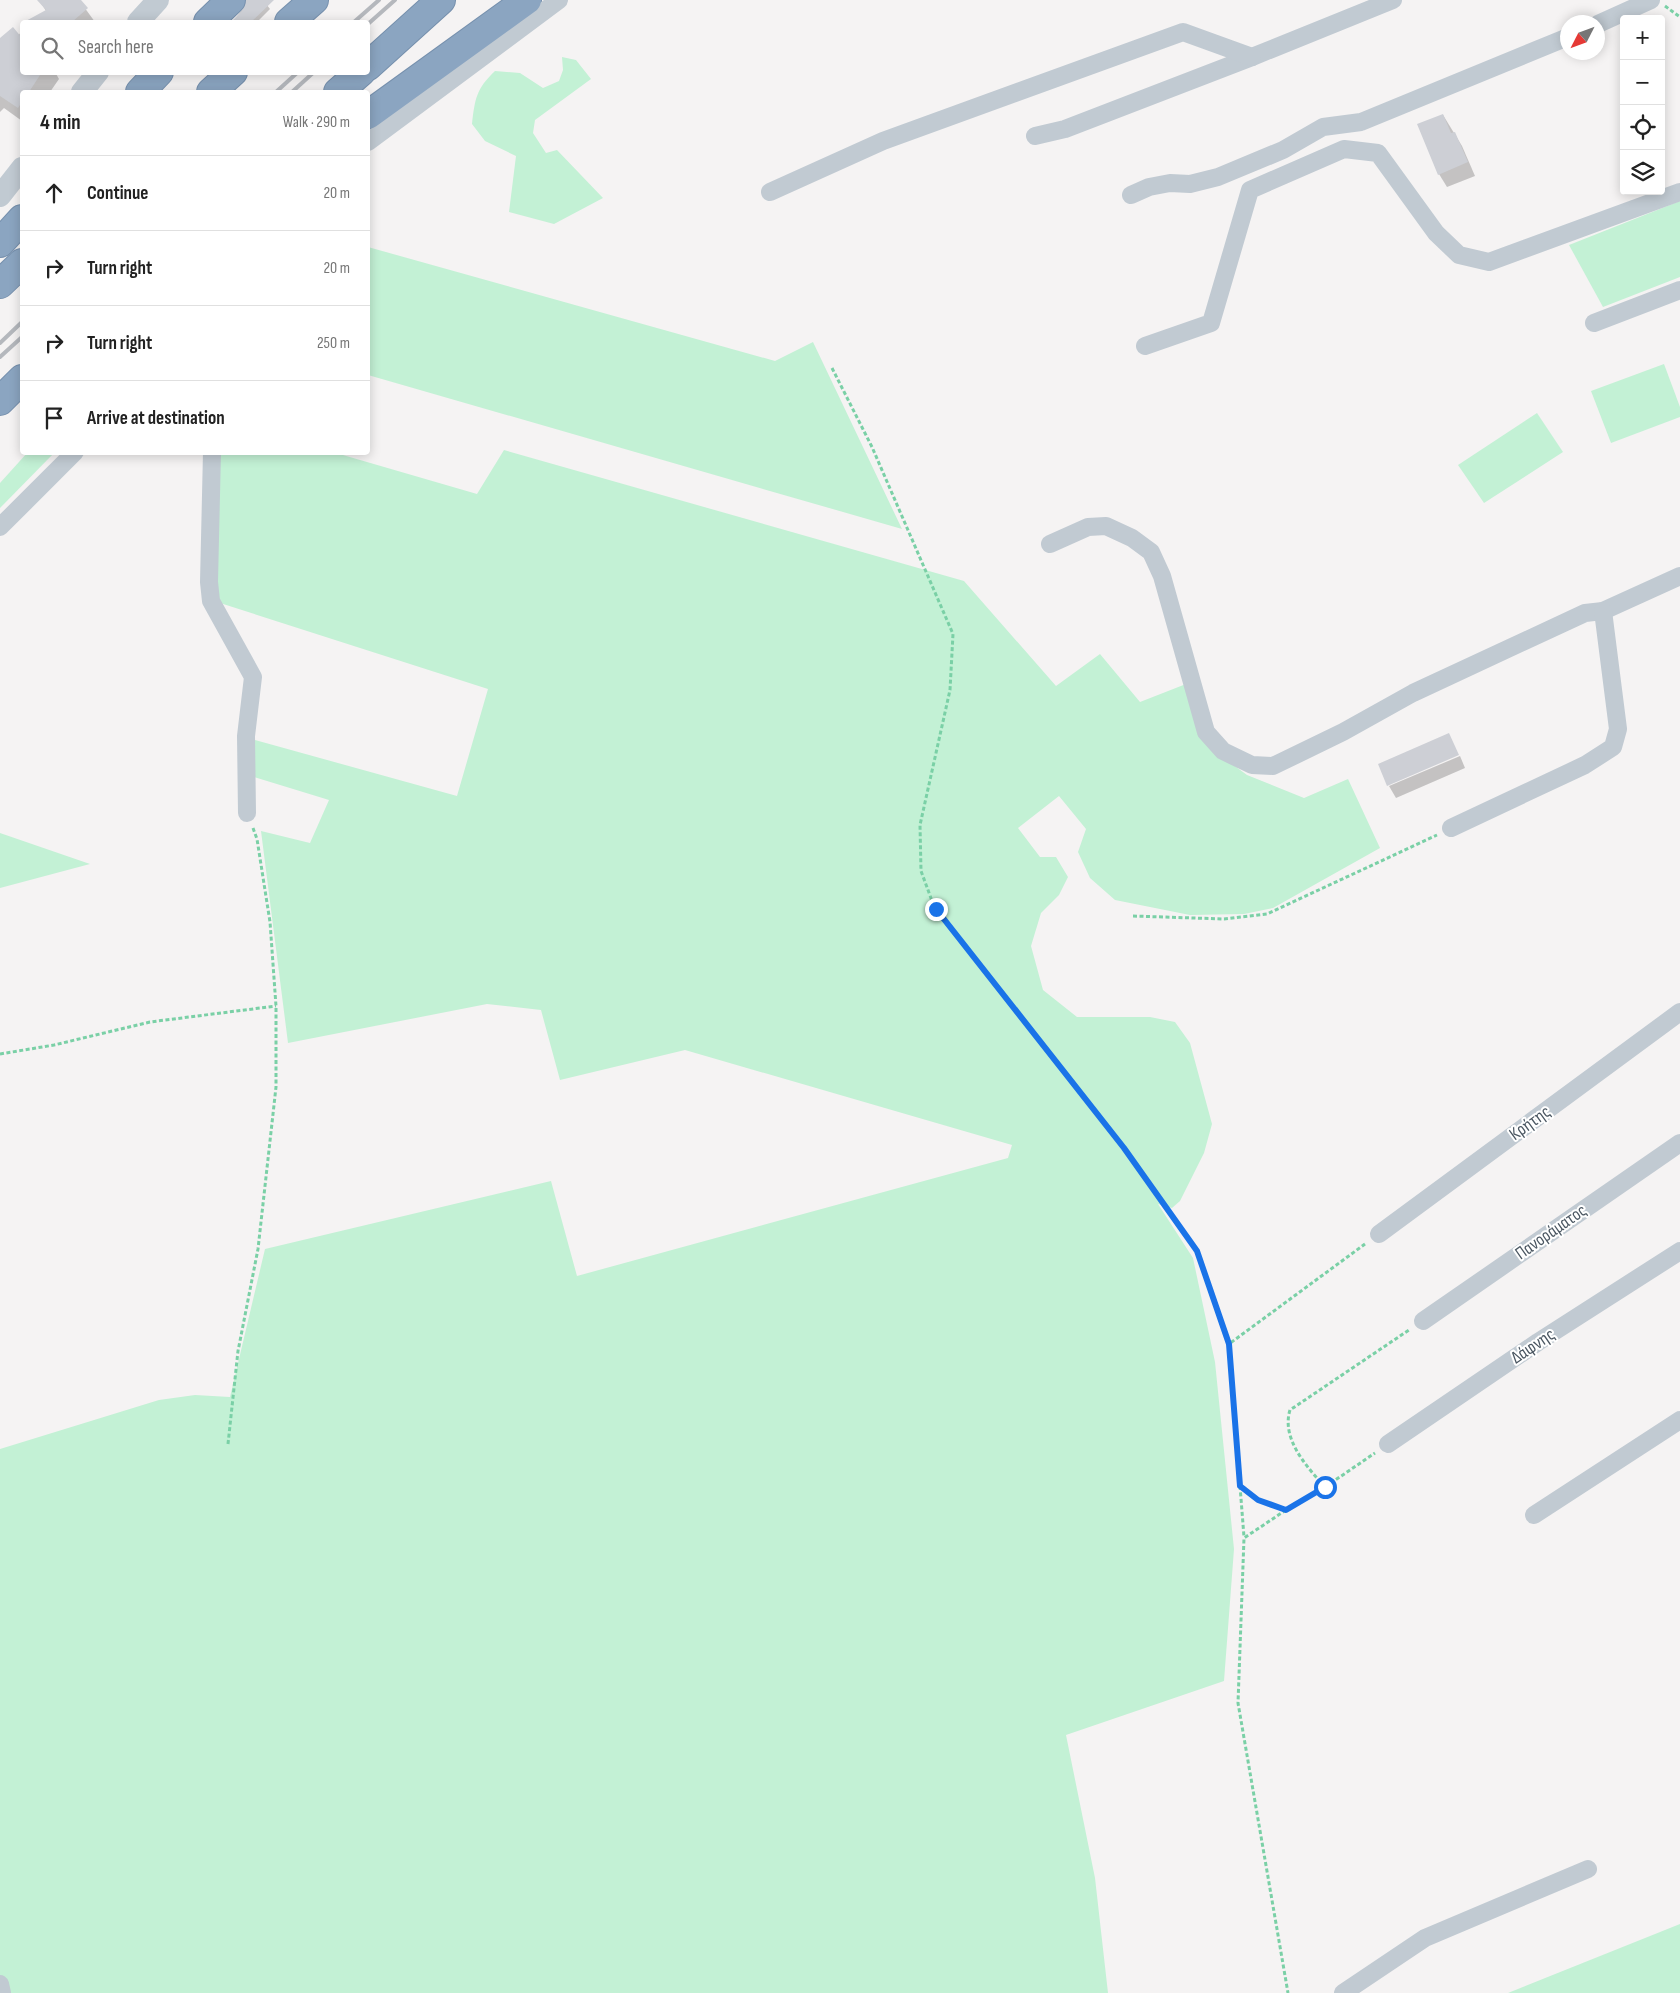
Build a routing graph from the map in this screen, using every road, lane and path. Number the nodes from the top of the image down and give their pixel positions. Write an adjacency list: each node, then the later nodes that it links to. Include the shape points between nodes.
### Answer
1 (158, 0): 11 (street)
2 (231, 0): 12 (highway)
3 (314, 0): 13 (highway)
4 (441, 0): 17 (highway)
5 (527, 0): 26 (highway)
6 (559, 0): 28 (street)
7 (1393, 0): 16 (street)
8 (1651, 0): 14 (street)
9 (1657, 0): 10 (path)
10 (1680, 17)
11 (140, 20)
12 (210, 20)
13 (291, 20)
14 (1605, 21)
15 (1560, 40): 32 (street, via 1361,122 1323,127 1283,150 1218,178 1149,187)
16 (1252, 57): 27 (street, via 1065,129); 30 (street, via 1183,32 883,141)
17 (370, 64)
18 (96, 75): 22 (street)
19 (156, 75): 23 (highway)
20 (230, 75): 24 (highway)
21 (358, 75): 25 (highway)
22 (84, 90)
23 (142, 90)
24 (213, 90)
25 (340, 90)
26 (370, 114)
27 (1035, 136)
28 (370, 141)
29 (20, 171): 33 (street)
30 (770, 192)
31 (1680, 192): 40 (street, via 1489,262 1459,255 1436,232 1378,153 1344,149 1250,190 1211,323)
32 (1131, 195)
33 (0, 196)
34 (20, 221): 35 (highway)
35 (0, 243)
36 (20, 266): 37 (highway)
37 (0, 284)
38 (1680, 290): 39 (street)
39 (1594, 323)
40 (1144, 346)
41 (832, 368): 60 (path, via 872,446 953,634 950,690 920,825 922,871 936,909 1124,1148 1197,1251)
42 (20, 381): 43 (highway)
43 (0, 401)
44 (72, 455): 46 (street)
45 (212, 455): 50 (street, via 209,582 212,601 253,677 246,736)
46 (0, 527)
47 (1050, 544): 49 (street, via 1088,527 1106,526 1132,538 1151,552 1162,576 1206,732 1223,751 1252,765 1273,766 1414,693 1585,612)
48 (1680, 576): 49 (street)
49 (1603, 611): 51 (street, via 1618,729 1613,747 1585,765)
50 (248, 813): 53 (path, via 257,839 270,922)
51 (1451, 828): 52 (path, via 1266,914 1224,919)
52 (1134, 916)
53 (276, 1006): 55 (path, via 150,1022); 62 (path, via 276,1087 258,1249 238,1351)
54 (1680, 1012): 57 (street, Κρήτης)
55 (0, 1054)
56 (1680, 1143): 59 (street, Πανοράματος)
57 (1379, 1234): 60 (path)
58 (1680, 1251): 63 (street, Δάφνης)
59 (1422, 1321): 65 (path, via 1290,1410 1287,1419 1289,1434 1305,1465)
60 (1229, 1344): 64 (path)
61 (1680, 1420): 67 (street)
62 (228, 1444)
63 (1388, 1444): 65 (path)
64 (1240, 1486): 66 (path, via 1258,1500); 68 (path)
65 (1325, 1487): 66 (path)
66 (1286, 1510): 68 (path)
67 (1534, 1515)
68 (1244, 1538): 72 (path, via 1238,1703)
69 (1588, 1869): 73 (street, via 1425,1938)
70 (0, 1984): 71 (street)
71 (2, 1993)
72 (1288, 1993)
73 (1343, 1993)

